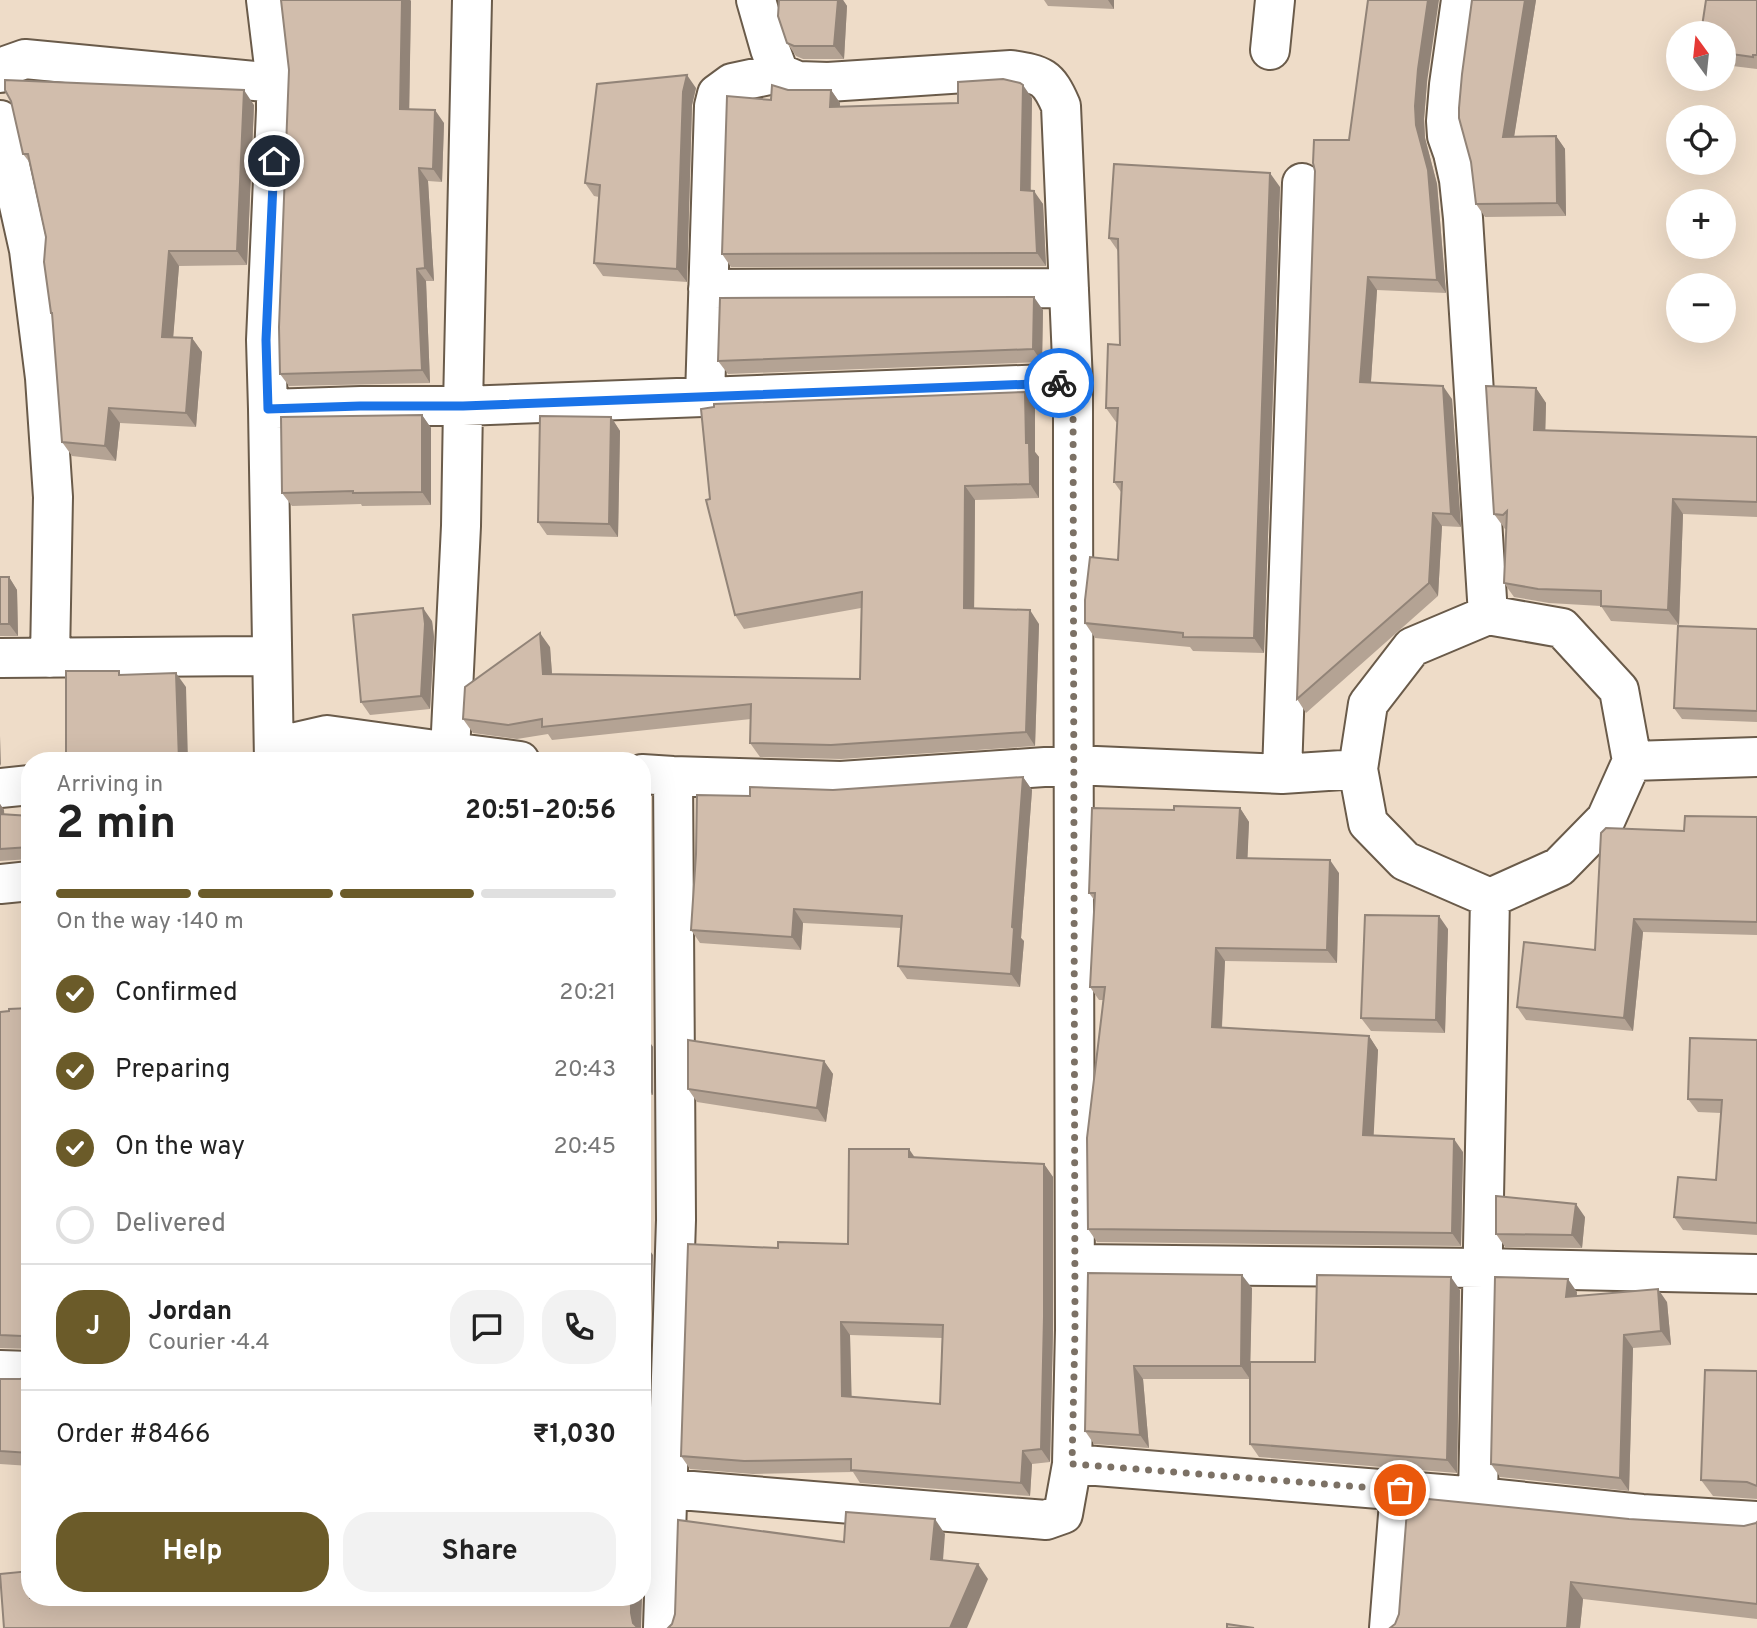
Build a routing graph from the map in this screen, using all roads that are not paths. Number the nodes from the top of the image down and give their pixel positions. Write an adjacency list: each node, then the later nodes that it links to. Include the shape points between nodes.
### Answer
1 (266, 0): 9 (street)
2 (472, 0): 16 (street)
3 (756, 0): 8 (street)
4 (1275, 0): 6 (street)
5 (1461, 0): 18 (street, via 1446,121 1463,218)
6 (1270, 50)
7 (0, 73): 9 (street, via 25,59)
8 (779, 73): 12 (street, via 798,81 828,82 1011,70 1034,74 1052,85 1061,106); 13 (street, via 732,83 717,94)
9 (275, 83): 17 (street)
10 (0, 120): 21 (street, via 29,250 45,379 53,497)
11 (1302, 183): 29 (street)
12 (1069, 288): 13 (street); 14 (street)
13 (708, 289): 15 (street)
14 (1073, 383): 15 (street); 27 (street)
15 (705, 397): 16 (street)
16 (463, 406): 17 (street); 24 (street)
17 (268, 409): 19 (street)
18 (1488, 615): 26 (street, via 1562,628 1619,690); 28 (street, via 1412,647 1368,704)
19 (272, 656): 21 (street); 22 (street)
20 (0, 658): 21 (street)
21 (50, 658)
22 (276, 752)
23 (284, 752): 24 (street, via 292,743 327,735)
24 (450, 752)
25 (1757, 757): 26 (street)
26 (1632, 761): 35 (street, via 1606,819 1559,867)
27 (1073, 765): 29 (street); 30 (street, via 841,781); 36 (street)
28 (1358, 769): 29 (street); 35 (street, via 1368,823 1405,861)
29 (1282, 774)
30 (658, 775): 41 (street, via 676,1220)
31 (21, 786): 32 (street)
32 (0, 788)
33 (21, 882): 34 (street)
34 (0, 884)
35 (1490, 898): 37 (street)
36 (1074, 1264): 37 (street); 42 (street)
37 (1482, 1268): 38 (street); 45 (street)
38 (1757, 1274)
39 (0, 1370): 40 (street)
40 (21, 1371)
41 (656, 1406): 43 (street)
42 (1072, 1464): 43 (street, via 1063,1514 1046,1520); 44 (street)
43 (668, 1489): 47 (street)
44 (1400, 1490): 45 (street); 48 (street)
45 (1478, 1497): 46 (street)
46 (1757, 1521)
47 (663, 1628)
48 (1389, 1628)

